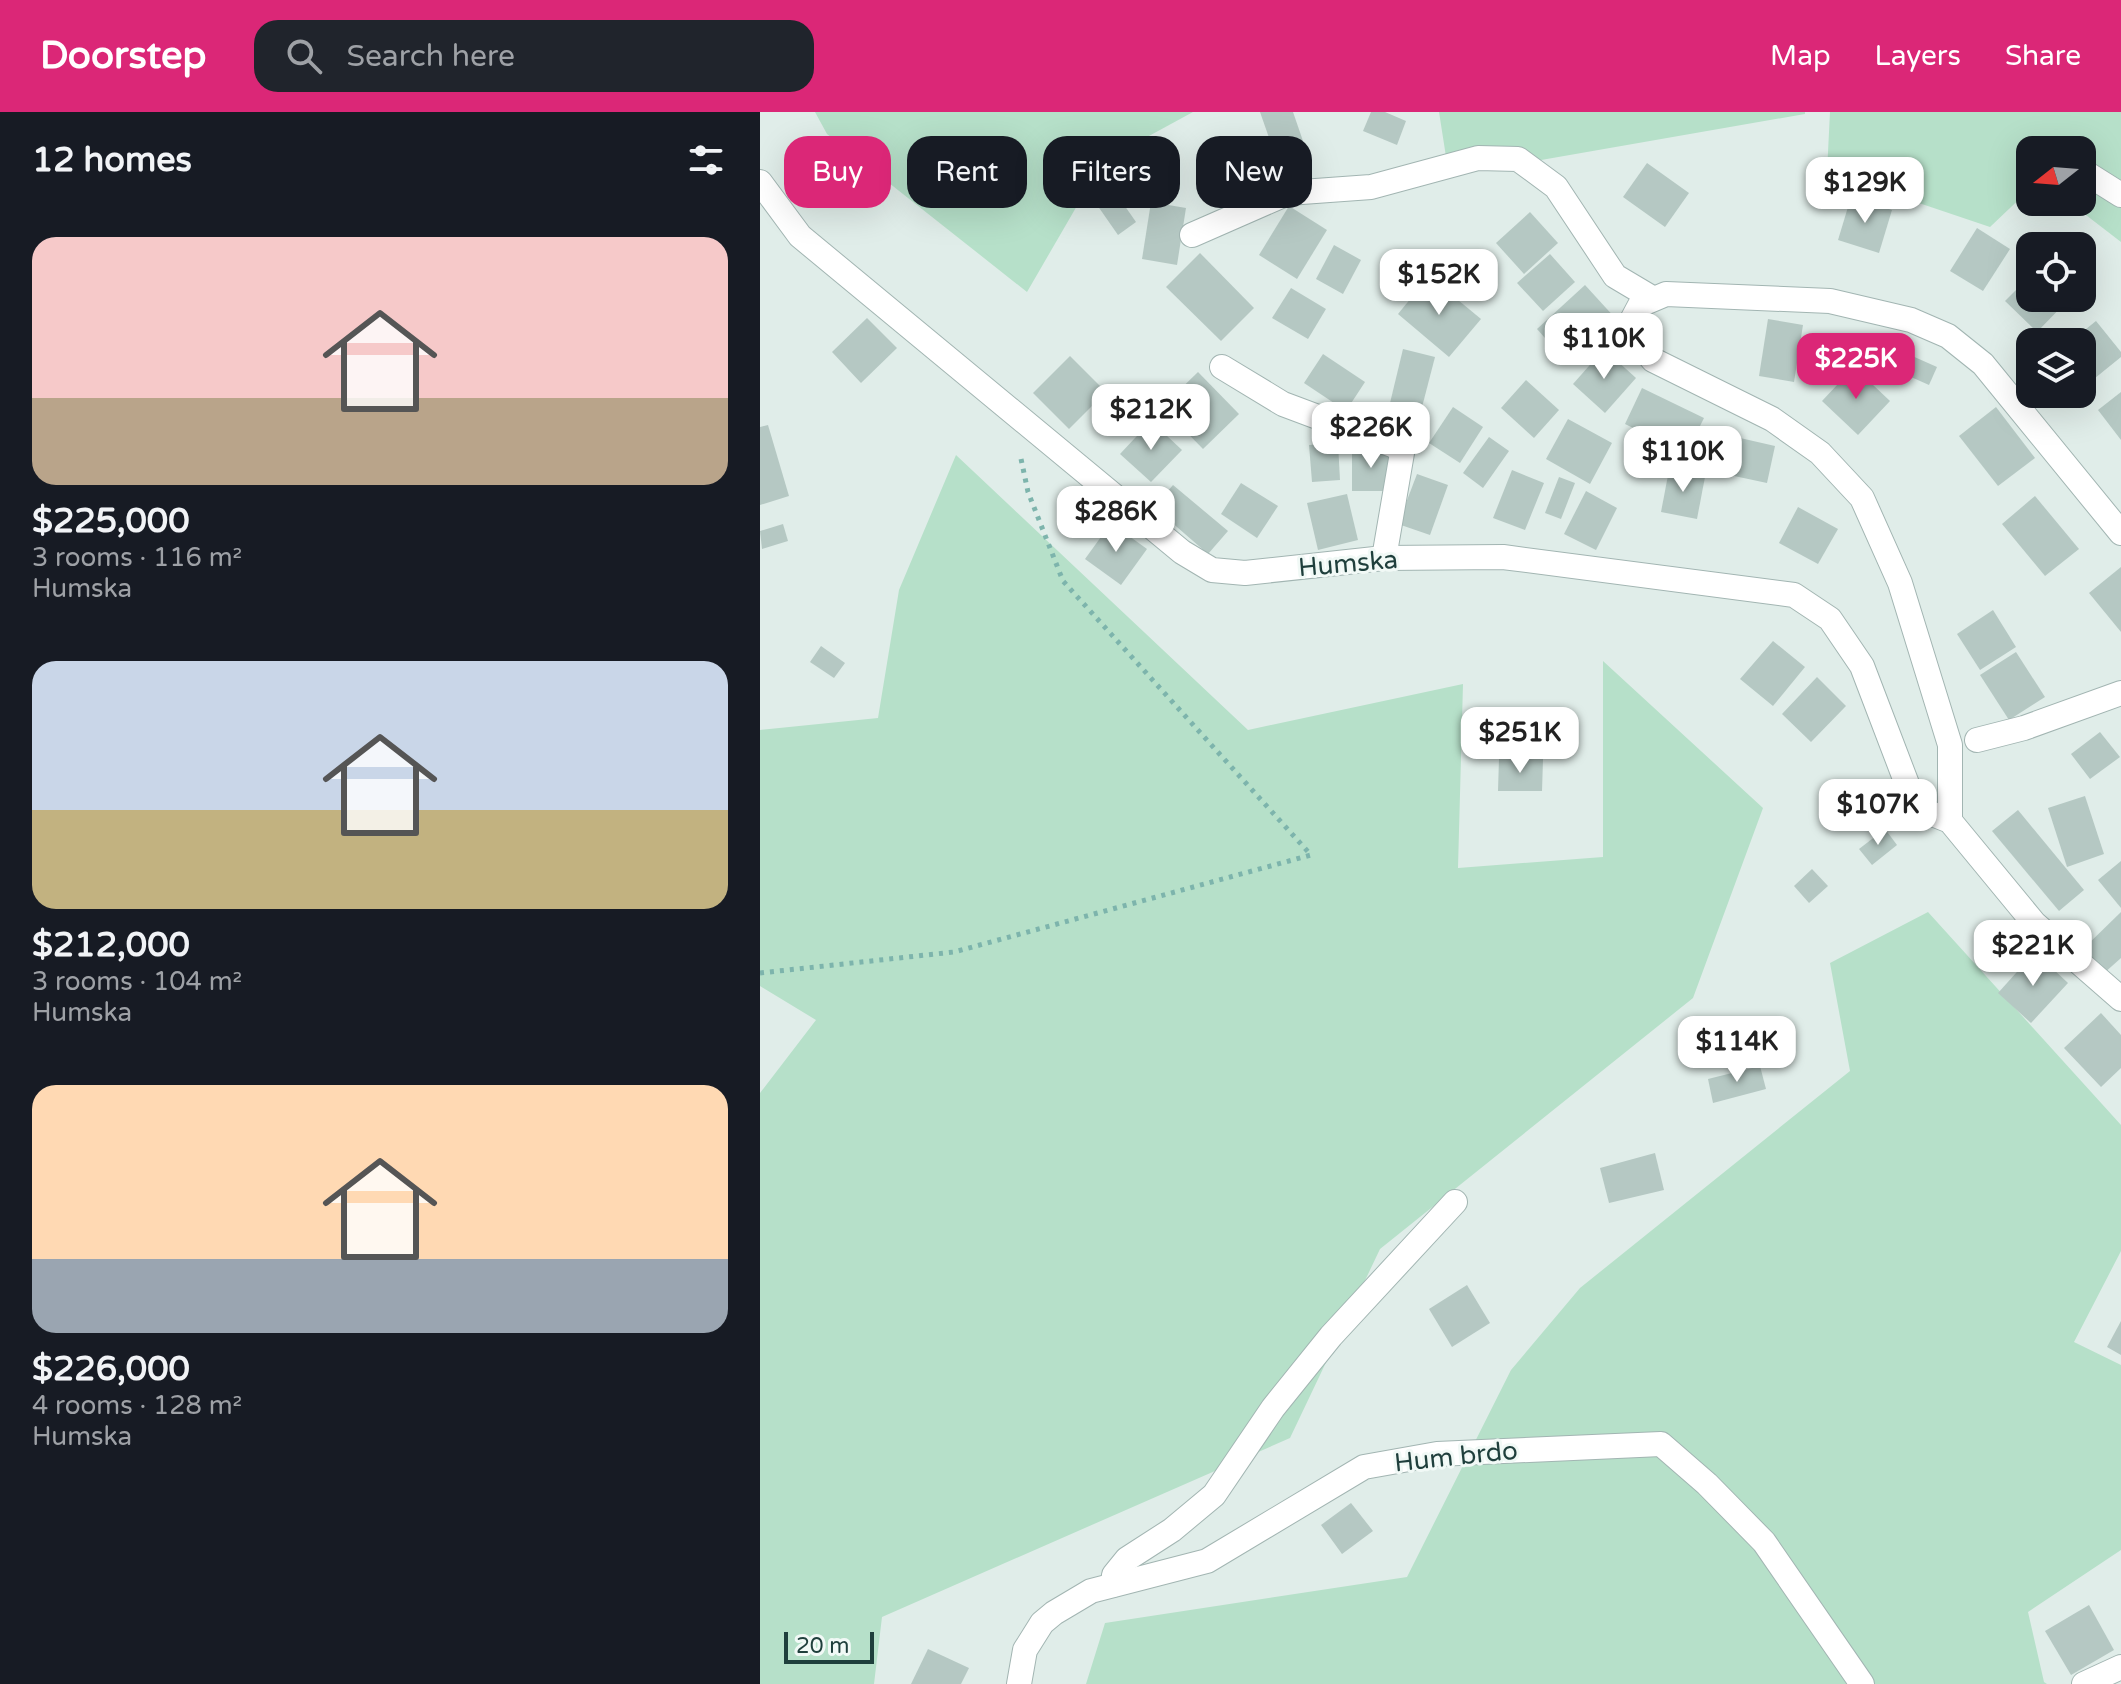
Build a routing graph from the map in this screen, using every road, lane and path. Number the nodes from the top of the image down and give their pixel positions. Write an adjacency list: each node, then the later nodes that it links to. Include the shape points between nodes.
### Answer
1 (2096, 179): 3 (street)
2 (760, 182): 7 (street, Humska, via 800,236)
3 (2121, 195)
4 (1192, 235): 5 (street, via 1288,193 1371,187 1478,158 1518,159 1556,187 1615,276)
5 (1652, 298): 8 (street, via 1666,294 1830,301 1911,320 1948,336 1983,364); 12 (street, via 1640,305 1632,320 1633,336 1653,360 1772,419 1820,453 1862,498 1900,583 1950,745)
6 (1222, 367): 9 (street, via 1283,404 1402,453)
7 (1010, 410): 9 (street, Humska, via 1182,552 1212,570 1245,573); 13 (path, via 1028,492 1063,581 1311,855 954,952)
8 (2121, 533)
9 (1384, 558): 12 (street, Humska, via 1503,557 1794,595 1830,619 1862,666 1912,797)
10 (2121, 693): 11 (street)
11 (1977, 740)
12 (1950, 821): 14 (street, Humska, via 2034,923)
13 (760, 973)
14 (2121, 999)
15 (1455, 1202): 16 (street, via 1331,1336 1273,1408 1214,1495 1127,1559)
16 (1113, 1585): 18 (street, Hum brdo, via 1091,1591 1042,1623 1025,1650); 19 (street, Hum brdo, via 1207,1561 1364,1467 1437,1454 1661,1444 1764,1542)
17 (2121, 1667): 20 (street)
18 (1019, 1684)
19 (1862, 1684)
20 (2084, 1684)

